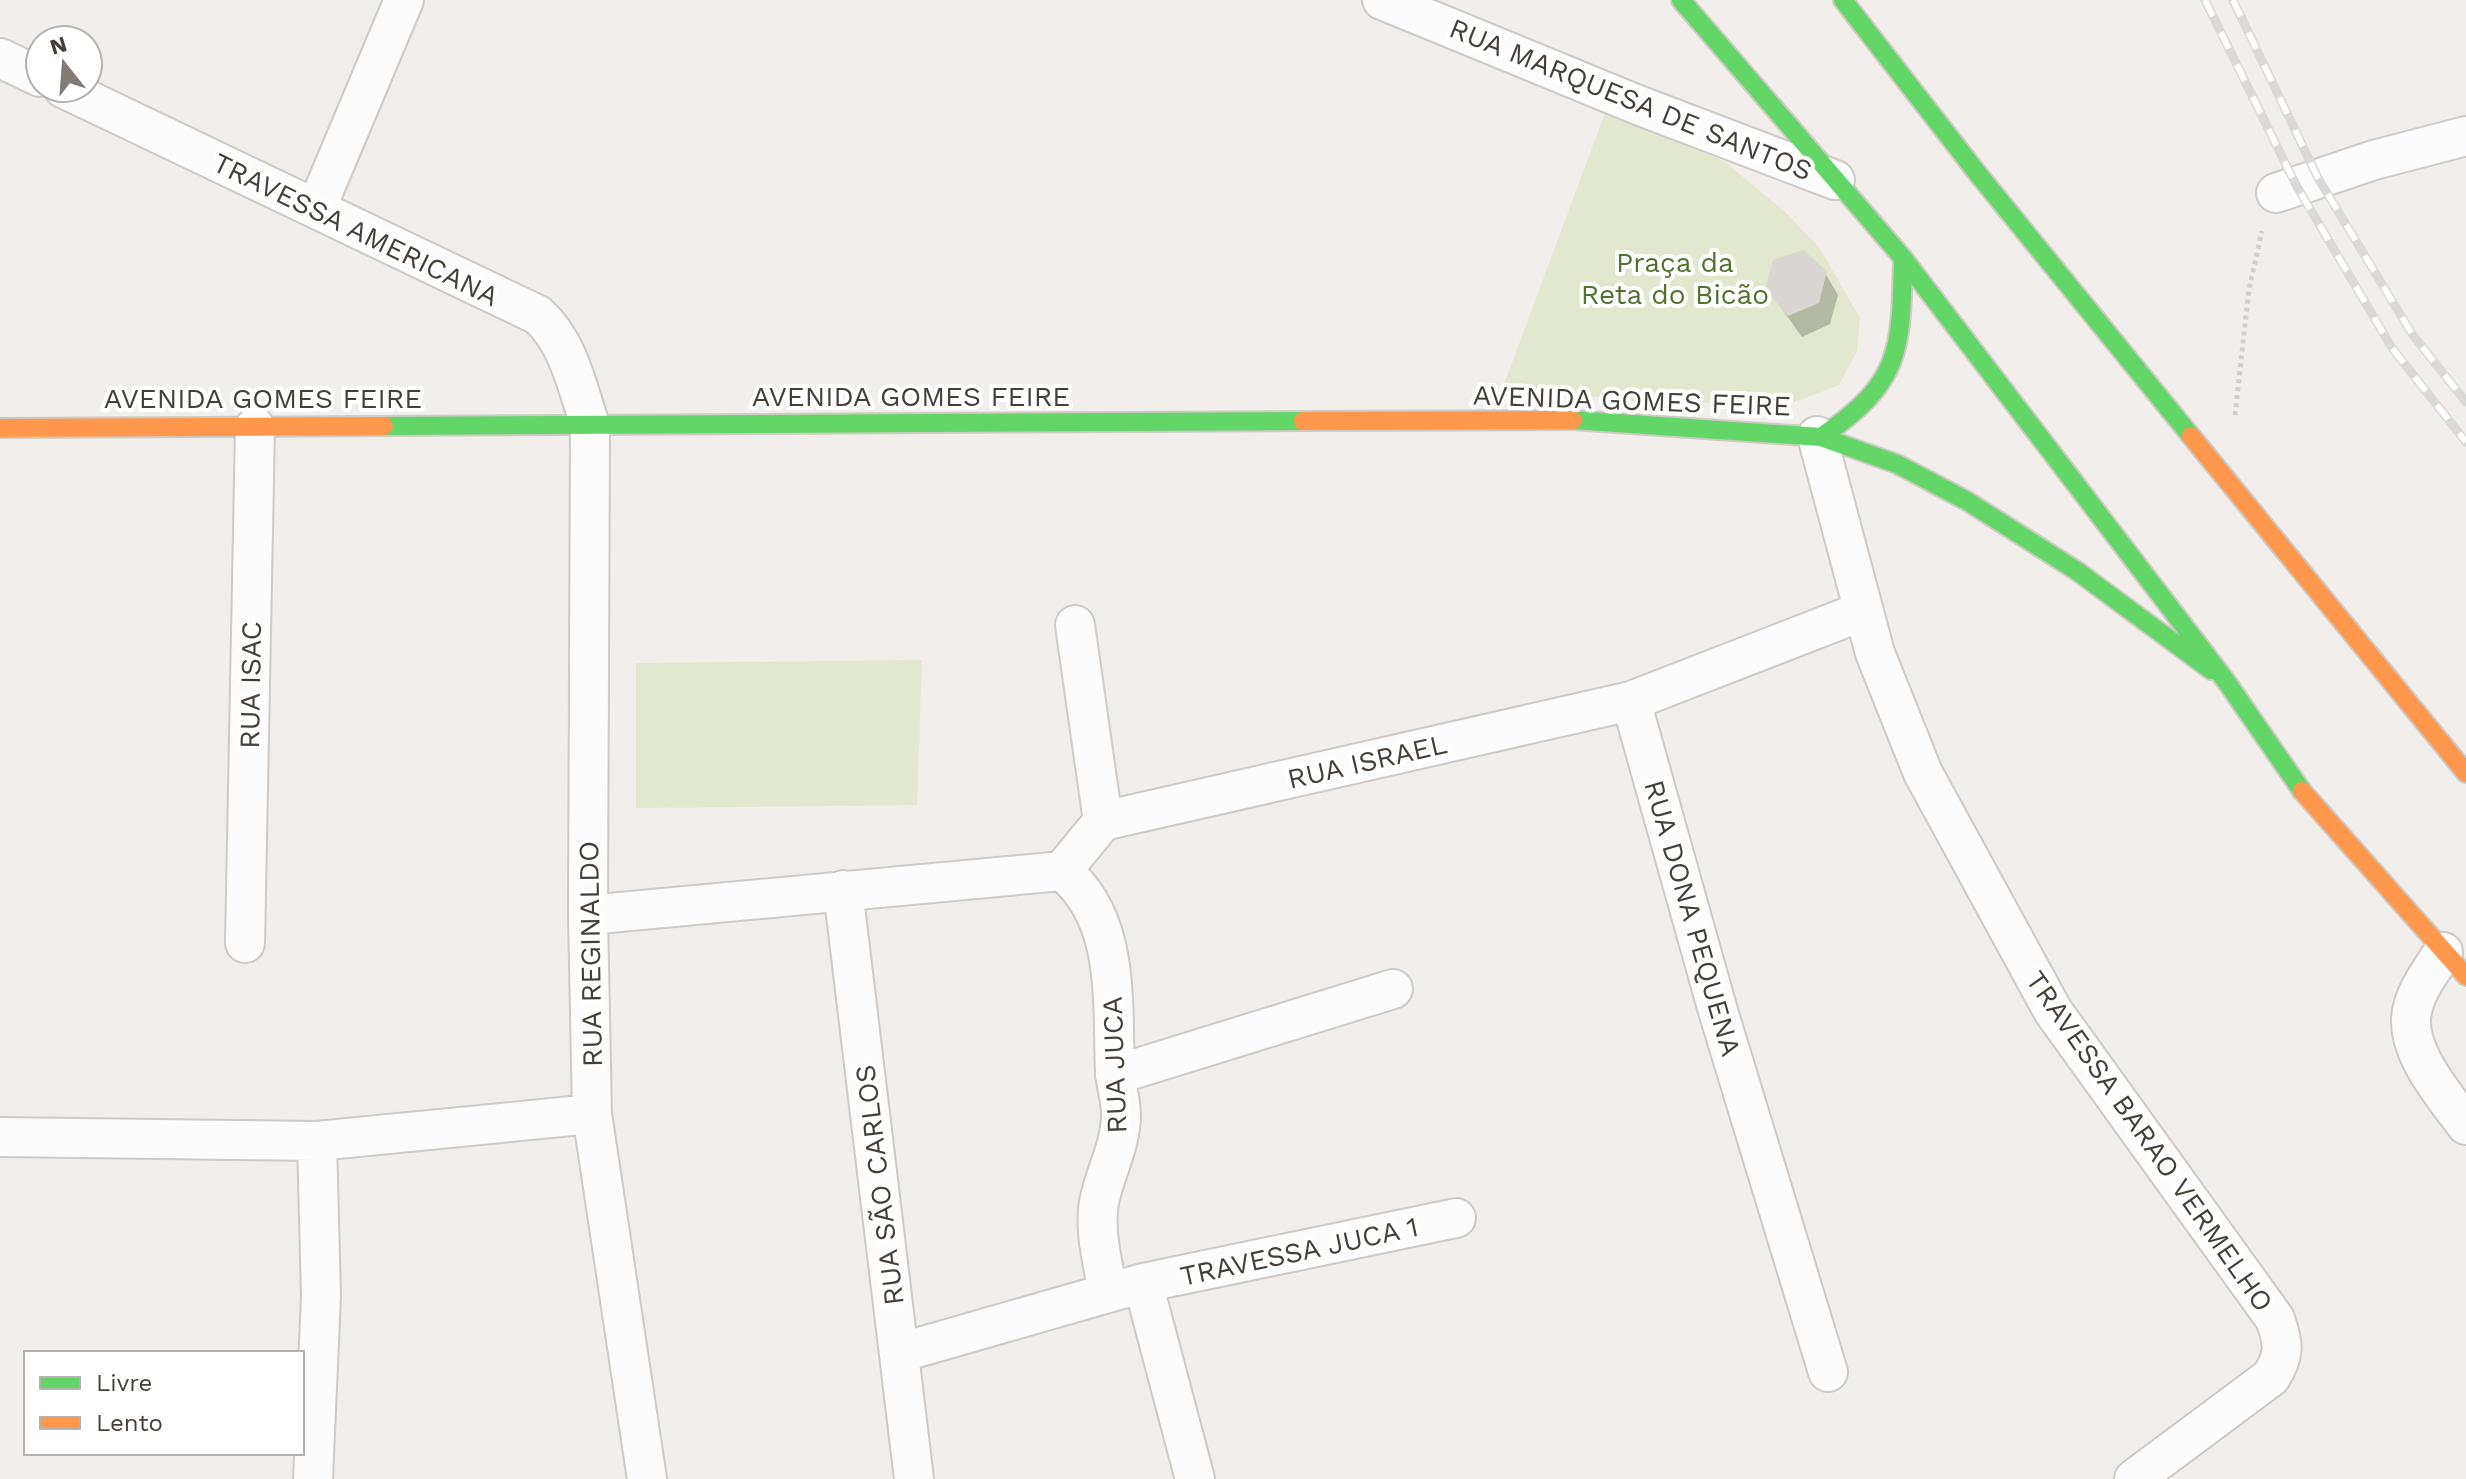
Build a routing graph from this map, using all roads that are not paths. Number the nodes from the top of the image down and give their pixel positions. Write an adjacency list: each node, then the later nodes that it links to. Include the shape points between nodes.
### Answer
1 (404, 0): 11 (street)
2 (1382, 0): 9 (street, RUA MARQUESA DE SANTOS)
3 (1681, 0): 9 (street)
4 (1843, 0): 21 (street, via 1978,174)
5 (0, 58): 6 (street)
6 (24, 69)
7 (96, 104): 11 (street, TRAVESSA AMERICANA)
8 (2466, 136): 10 (street)
9 (1835, 180): 12 (street)
10 (2276, 193)
11 (316, 209): 13 (street, TRAVESSA AMERICANA, via 538,315 554,330 566,354)
12 (1903, 258): 16 (street, AVENIDA GOMES FEIRE, via 1894,367 1855,416); 19 (street)
13 (590, 425): 14 (street, AVENIDA GOMES FEIRE); 16 (street, AVENIDA GOMES FEIRE, via 1578,420); 25 (street, RUA REGINALDO)
14 (255, 427): 15 (street, AVENIDA GOMES FEIRE); 26 (street, RUA ISAC)
15 (0, 428)
16 (1819, 436): 17 (street, TRAVESSA BARAO VERMELHO); 19 (street, AVENIDA GOMES FEIRE, via 1897,464 1967,501 2077,571)
17 (1863, 611): 20 (street); 42 (street, TRAVESSA BARAO VERMELHO, via 1923,773 2053,1011 2275,1319 2283,1341 2283,1358 2271,1377)
18 (1075, 625): 22 (street)
19 (2226, 681): 27 (street, via 2301,789)
20 (1631, 701): 22 (street, RUA ISRAEL); 37 (street, RUA DONA PEQUENA)
21 (2466, 773)
22 (1103, 821): 23 (street)
23 (1062, 871): 24 (street); 29 (street, RUA JUCA, via 1079,885 1104,937 1112,973)
24 (843, 890): 25 (street); 36 (street, RUA SÃO CARLOS)
25 (588, 915): 30 (street, RUA REGINALDO)
26 (245, 943)
27 (2455, 964): 31 (street, via 2418,991 2411,1012 2414,1042)
28 (1393, 989): 29 (street)
29 (1115, 1075): 35 (street, RUA JUCA, via 1119,1142 1097,1224)
30 (592, 1114): 33 (street); 39 (street, RUA REGINALDO)
31 (2466, 1125)
32 (0, 1137): 33 (street)
33 (317, 1141): 38 (street, via 321,1296)
34 (1456, 1218): 35 (street, TRAVESSA JUCA 1)
35 (1125, 1288): 36 (street, TRAVESSA JUCA 1); 41 (street, RUA JUCA)
36 (899, 1353): 40 (street, RUA SÃO CARLOS)
37 (1828, 1372)
38 (313, 1479)
39 (647, 1479)
40 (914, 1479)
41 (1195, 1479)
42 (2134, 1479)

